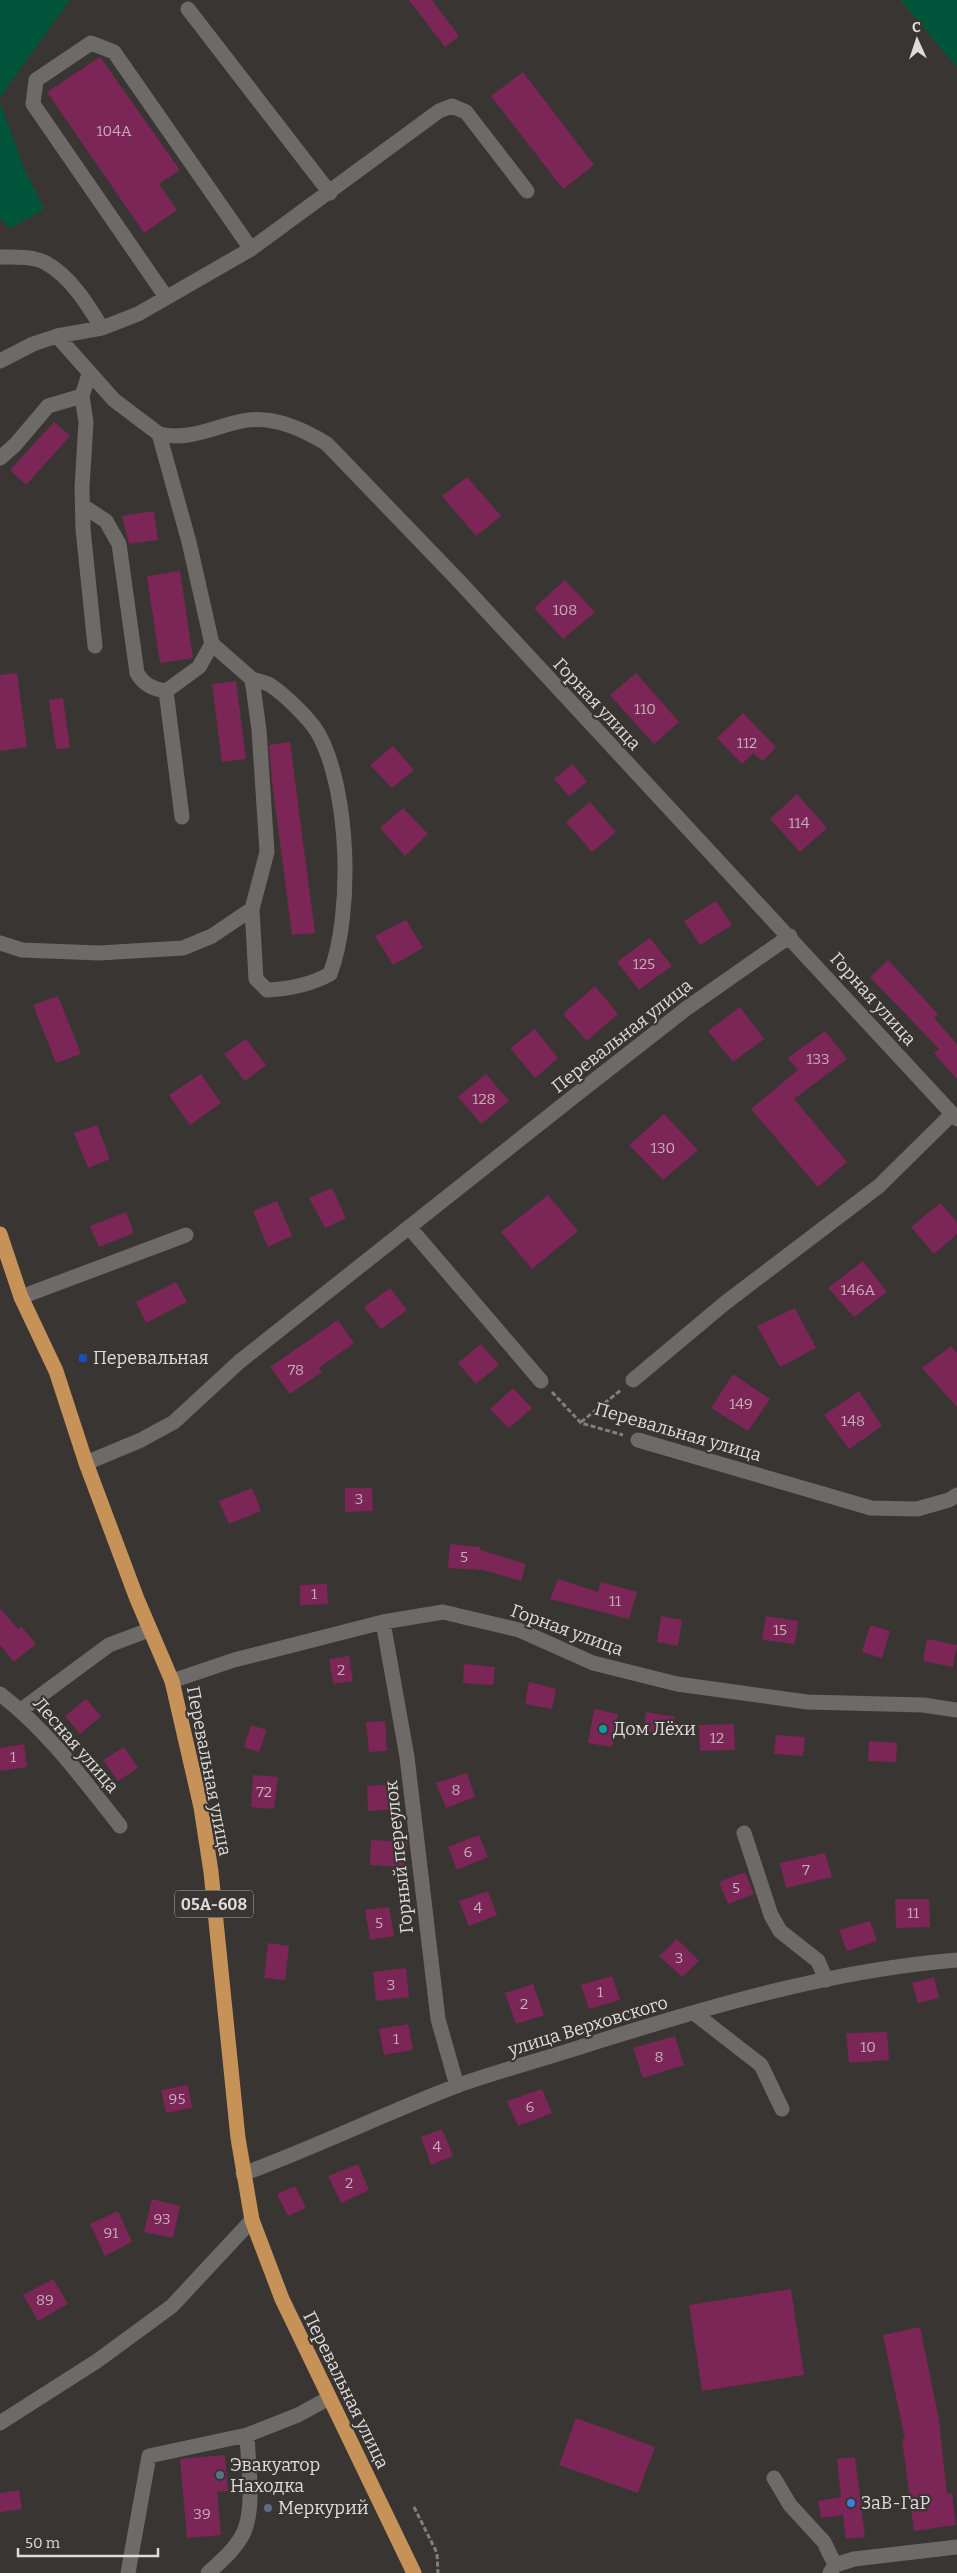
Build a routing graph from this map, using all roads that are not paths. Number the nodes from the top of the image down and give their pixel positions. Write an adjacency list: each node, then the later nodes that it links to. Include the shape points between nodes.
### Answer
1 (188, 9): 3 (street)
2 (527, 191): 3 (street, via 466,112 452,106 439,111)
3 (330, 193): 4 (street)
4 (251, 249): 6 (street); 6 (street, via 114,52 91,43 36,80 33,104)
5 (0, 257): 7 (street, via 46,263 85,300)
6 (166, 296): 7 (street, via 138,314)
7 (102, 328): 8 (street)
8 (57, 336): 9 (street); 10 (street)
9 (0, 361)
10 (88, 374): 11 (street); 12 (street, via 114,400)
11 (82, 396): 13 (street, via 48,406); 14 (street, via 86,422)
12 (159, 434): 15 (street, via 189,542); 21 (street, Горная улица, via 186,437 256,419 312,434 326,444 457,579)
13 (0, 458)
14 (83, 506): 16 (street); 18 (street, via 106,521 118,544 138,673 142,681 155,690)
15 (212, 644): 17 (street); 18 (street, via 199,668)
16 (95, 646)
17 (252, 679): 20 (street, via 259,730 267,852); 20 (street, via 269,685 318,733 335,778 347,873 338,952 330,974 313,983 267,990 256,979)
18 (166, 691): 19 (street)
19 (182, 817)
20 (252, 909): 22 (street, via 212,936 183,948 99,953 22,950)
21 (790, 936): 23 (street, Горная улица); 24 (street, Перевальная улица, via 687,1008)
22 (0, 943)
23 (955, 1116): 28 (street, via 879,1186 725,1303)
24 (409, 1227): 29 (street); 31 (street, Перевальная улица, via 239,1362 174,1422)
25 (0, 1234): 27 (highway, Перевальная улица / 05А-608)
26 (186, 1235): 27 (street)
27 (21, 1297): 31 (highway, Перевальная улица / 05А-608, via 56,1371)
28 (633, 1380)
29 (541, 1381)
30 (638, 1440): 32 (street, Перевальная улица, via 871,1508 917,1509)
31 (86, 1463): 34 (highway, Перевальная улица / 05А-608)
32 (957, 1495)
33 (383, 1622): 35 (street, Горная улица, via 234,1660); 38 (street, Горная улица, via 443,1612 519,1630 593,1663 677,1684 806,1702 923,1705); 44 (street, Горный переулок, via 407,1757 438,2019)
34 (149, 1630): 35 (highway, Перевальная улица / 05А-608); 37 (street, via 109,1645)
35 (172, 1681): 46 (highway, Перевальная улица / 05А-608, via 202,1807)
36 (0, 1694): 37 (street, Лесная улица)
37 (20, 1710): 39 (street, Лесная улица, via 78,1772)
38 (957, 1710)
39 (120, 1826)
40 (744, 1833): 42 (street, via 771,1916 780,1931 818,1961)
41 (957, 1960): 42 (street, улица Верховского, via 908,1964)
42 (826, 1980): 43 (street, улица Верховского)
43 (694, 2013): 44 (street, улица Верховского); 45 (street, via 761,2065)
44 (457, 2086): 46 (street, улица Верховского)
45 (782, 2109)
46 (243, 2174): 47 (highway, Перевальная улица / 05А-608)
47 (252, 2220): 48 (highway, Перевальная улица / 05А-608, via 282,2299); 49 (street, via 172,2306 97,2361)
48 (330, 2398): 50 (street); 56 (highway, Перевальная улица / 05А-608)
49 (0, 2423)
50 (247, 2435): 54 (street, via 149,2456); 55 (street, via 249,2512 244,2532 231,2551)
51 (774, 2478): 53 (street, via 790,2505 824,2542)
52 (957, 2547): 53 (street, via 854,2559)
53 (832, 2569)
54 (128, 2573)
55 (208, 2573)
56 (414, 2573)

